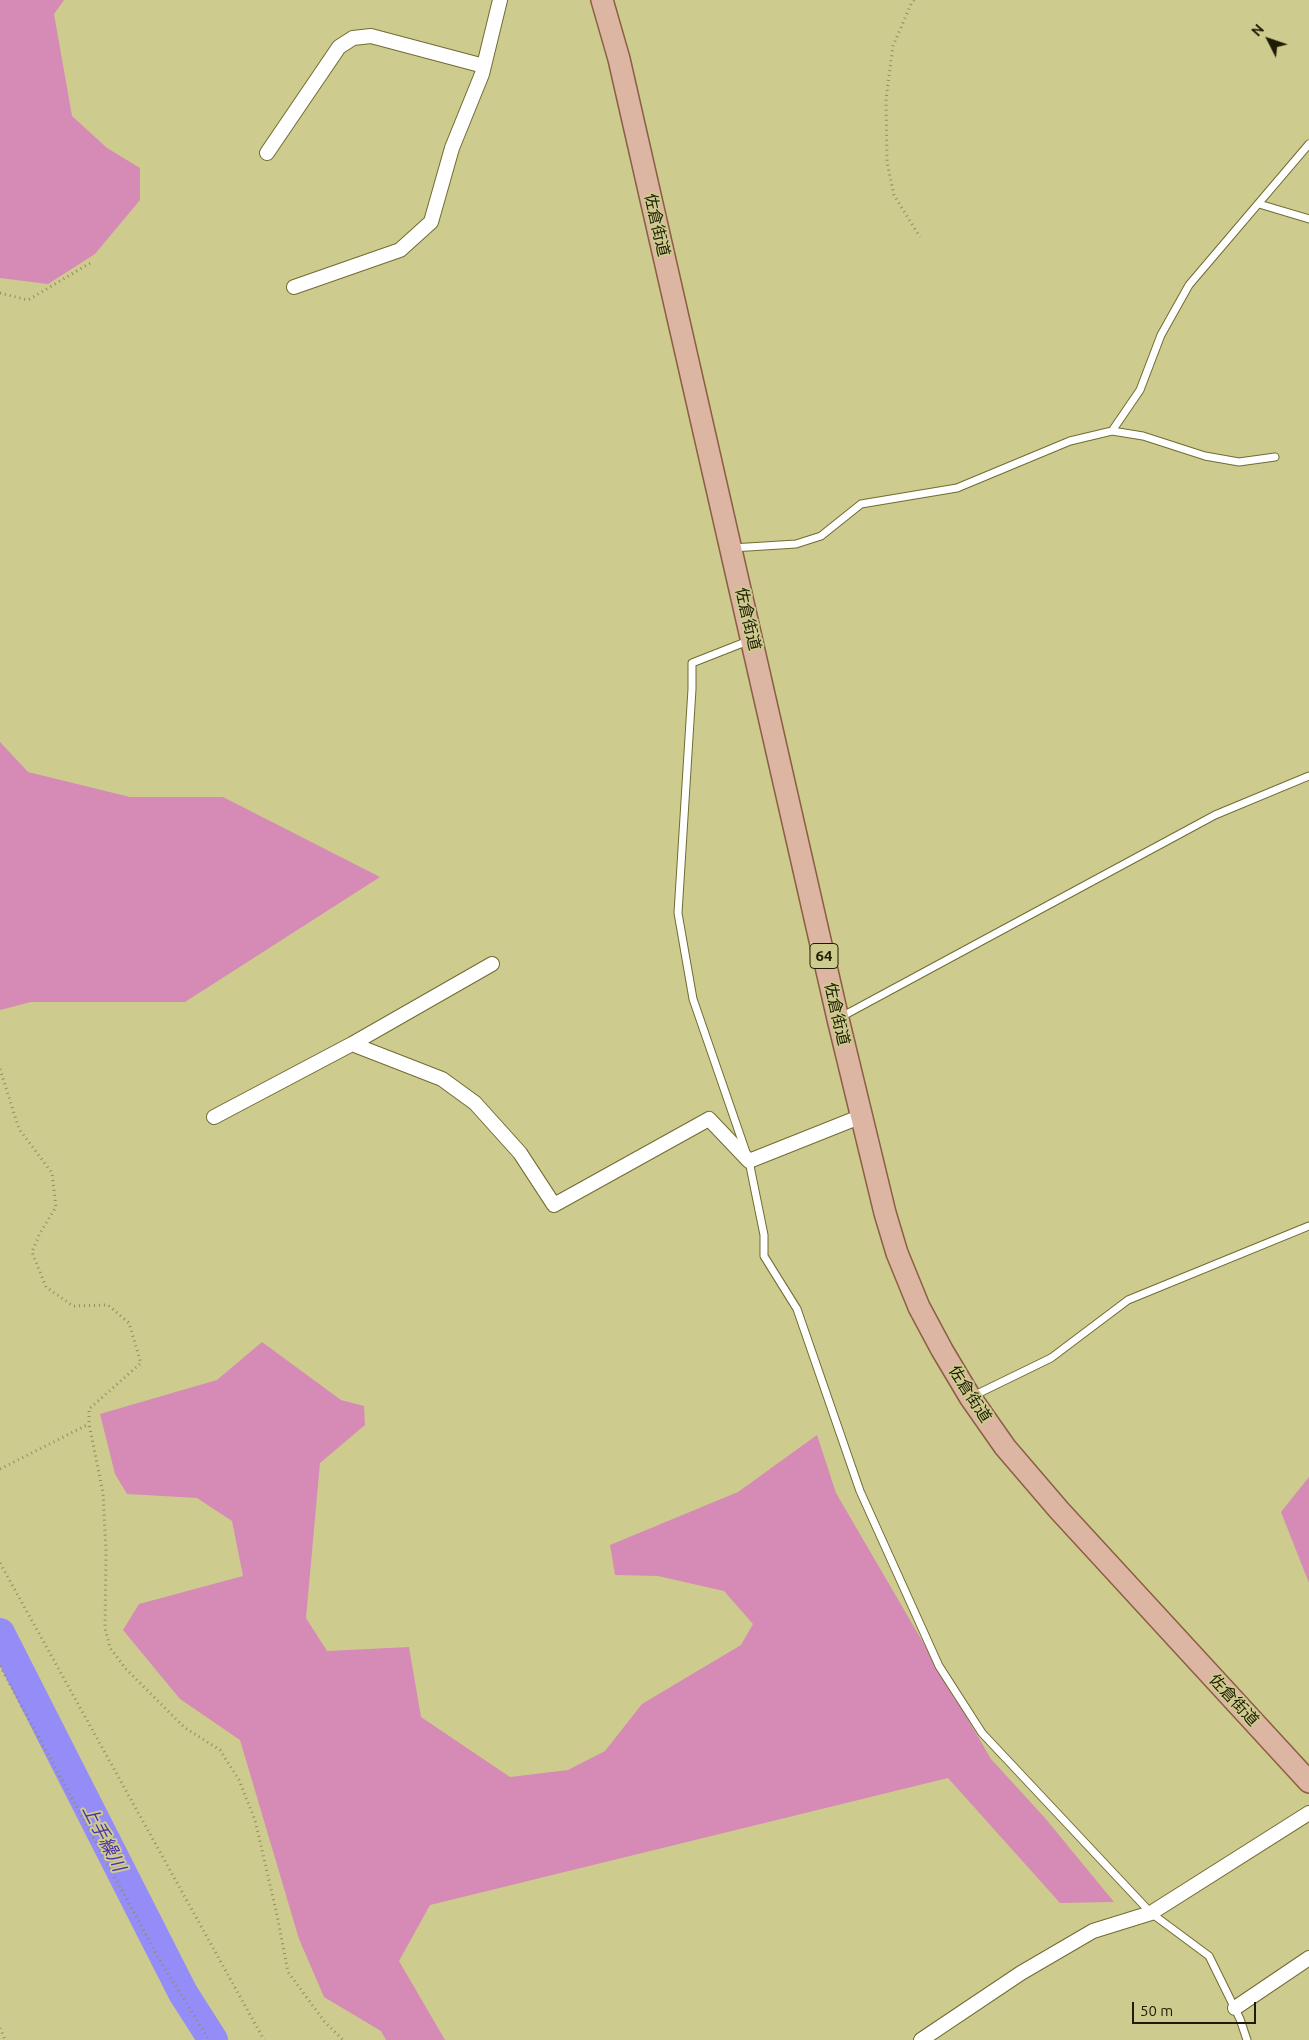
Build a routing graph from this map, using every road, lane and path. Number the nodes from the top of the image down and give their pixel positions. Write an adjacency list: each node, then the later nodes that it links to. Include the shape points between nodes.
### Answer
1 (500, 0): 4 (street)
2 (602, 0): 15 (main road, 佐倉街道 / 64, via 619,59)
3 (914, 0): 9 (path, via 893,46 886,99 887,162 894,195)
4 (484, 66): 6 (street, via 370,36 353,38 339,48); 11 (street, via 452,148 431,222 400,250)
5 (1309, 144): 7 (lane)
6 (268, 153)
7 (1259, 204): 8 (lane); 13 (lane, via 1188,285 1161,335 1140,390)
8 (1309, 219)
9 (920, 238)
10 (92, 262): 12 (path, via 28,300)
11 (294, 287)
12 (0, 293)
13 (1112, 431): 14 (lane, via 1143,436 1213,458 1239,462); 15 (lane, via 1070,441 957,488 861,504 821,536 796,544)
14 (1275, 457)
15 (732, 548): 16 (main road, 佐倉街道 / 64)
16 (752, 639): 19 (main road, 佐倉街道 / 64); 24 (lane, via 692,663 678,914 693,999)
17 (1309, 776): 19 (lane, via 1215,815)
18 (492, 964): 20 (street)
19 (838, 1019): 22 (main road, 佐倉街道 / 64)
20 (352, 1044): 23 (street); 24 (street, via 442,1078 475,1103 520,1152 554,1205 709,1119)
21 (0, 1069): 27 (path, via 19,1129 52,1173 56,1207 32,1252 46,1287 74,1306 108,1305 129,1323 141,1364 88,1409)
22 (862, 1116): 24 (street); 26 (main road, 佐倉街道 / 64, via 897,1253 919,1307)
23 (214, 1117)
24 (749, 1161): 33 (lane, via 764,1235 764,1256 797,1308 860,1491 939,1666 982,1733)
25 (1309, 1226): 26 (lane, via 1128,1300 1052,1358)
26 (970, 1397): 31 (main road, 佐倉街道 / 64, via 1005,1448 1058,1510)
27 (89, 1424): 28 (path); 40 (path, via 103,1492 105,1628 110,1648 126,1669 185,1728 220,1750 239,1780 255,1820 288,1972 324,2021)
28 (0, 1469)
29 (0, 1563): 39 (path)
30 (0, 1666): 38 (path, via 162,1964)
31 (1309, 1782)
32 (1309, 1813): 33 (street)
33 (1151, 1913): 35 (lane, via 1209,1956); 41 (street, via 1093,1931 1021,1973)
34 (1309, 1958): 35 (street)
35 (1235, 2008): 42 (lane)
36 (0, 2028): 37 (path)
37 (5, 2040)
38 (209, 2040)
39 (264, 2040)
40 (343, 2040)
41 (921, 2040)
42 (1247, 2040)

